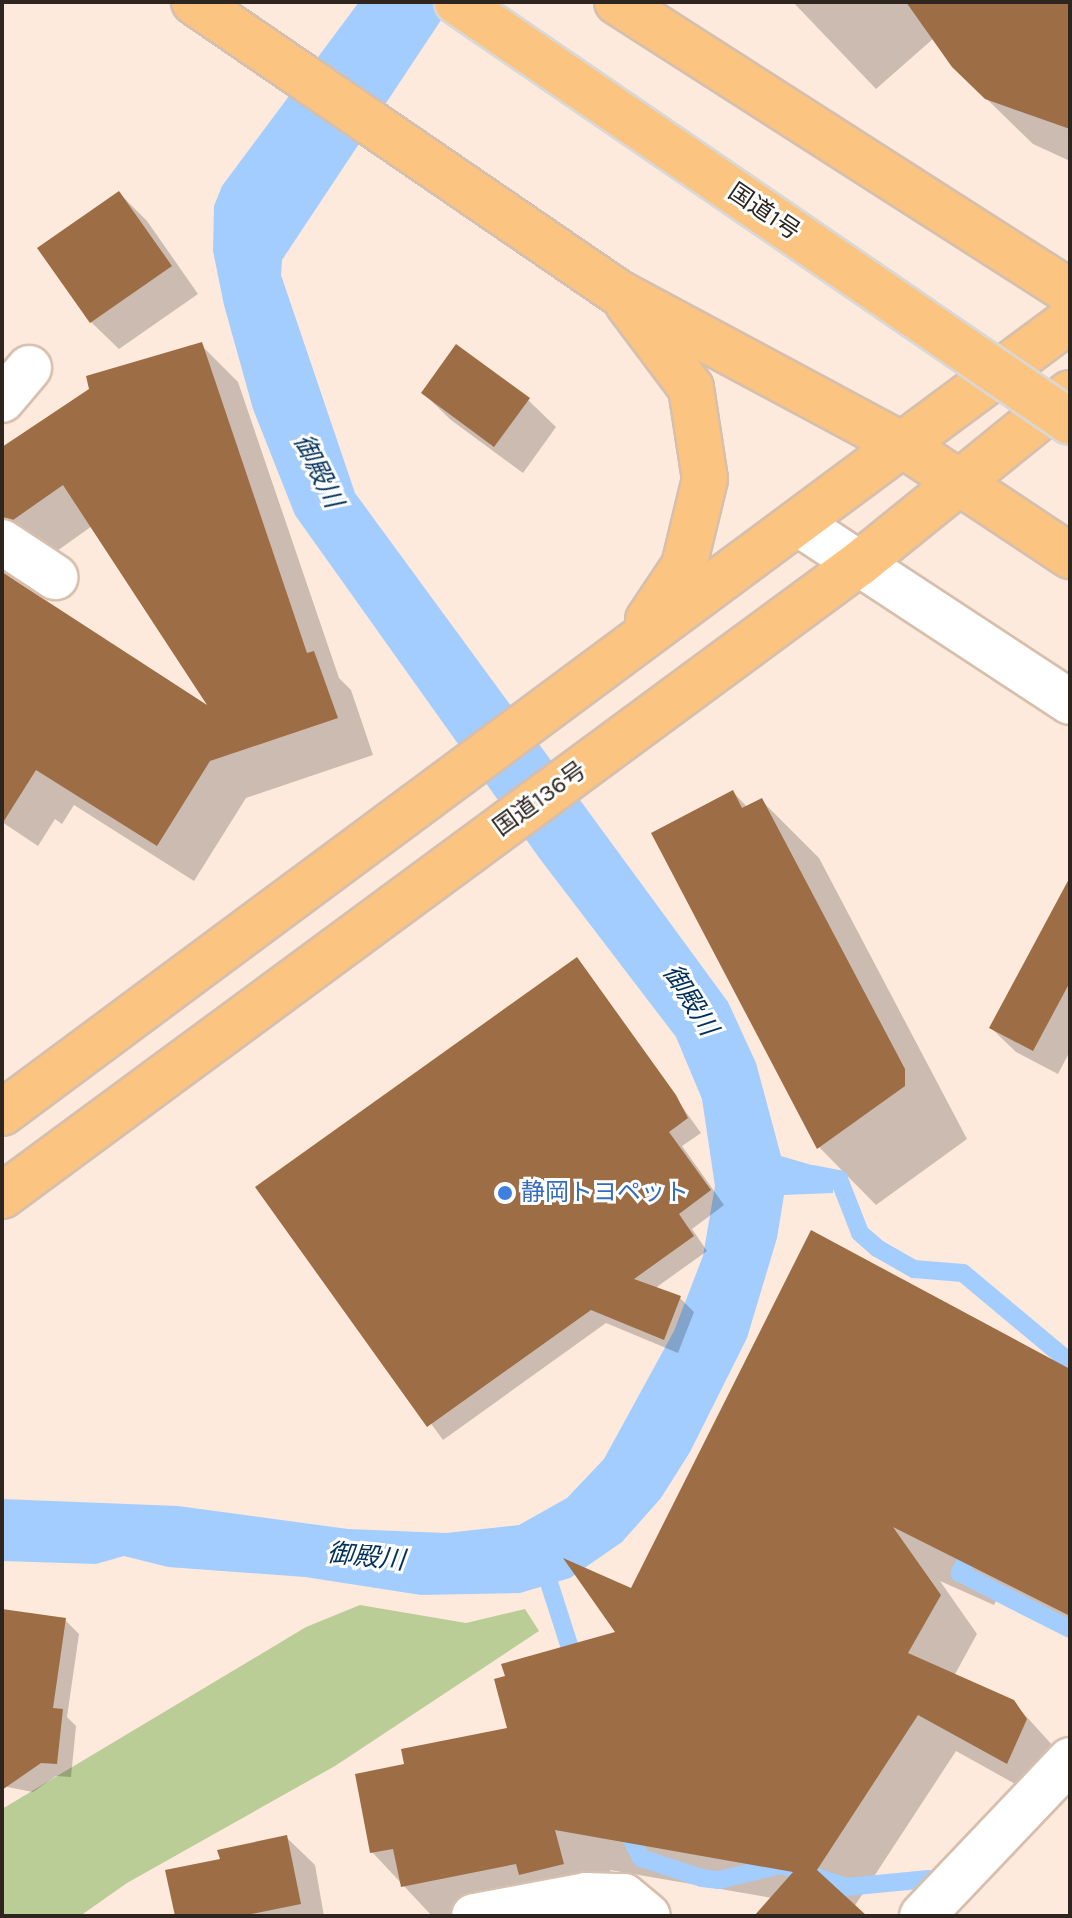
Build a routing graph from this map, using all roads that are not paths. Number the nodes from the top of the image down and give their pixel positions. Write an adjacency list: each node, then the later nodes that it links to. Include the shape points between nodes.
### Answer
1 (194, 2): 5 (highway)
2 (457, 2): 8 (highway, 国道1号, bridge)
3 (617, 2): 4 (highway)
4 (1070, 292)
5 (619, 293): 9 (highway); 16 (highway, via 691,388 705,479 684,566)
6 (1070, 320): 9 (highway)
7 (1070, 393): 10 (highway, 国道136号)
8 (1070, 422)
9 (903, 445): 10 (highway); 11 (highway)
10 (964, 484): 13 (highway); 14 (highway, 国道136号)
11 (799, 524): 14 (street); 16 (highway)
12 (2, 542): 15 (street)
13 (1070, 556)
14 (860, 563): 17 (street); 19 (highway, 国道136号)
15 (55, 577)
16 (631, 645): 18 (highway)
17 (1070, 702)
18 (2, 1113)
19 (2, 1196)
20 (1070, 1760): 23 (street)
21 (474, 1916): 22 (street, via 586,1895 624,1896)
22 (648, 1916)
23 (922, 1916)

